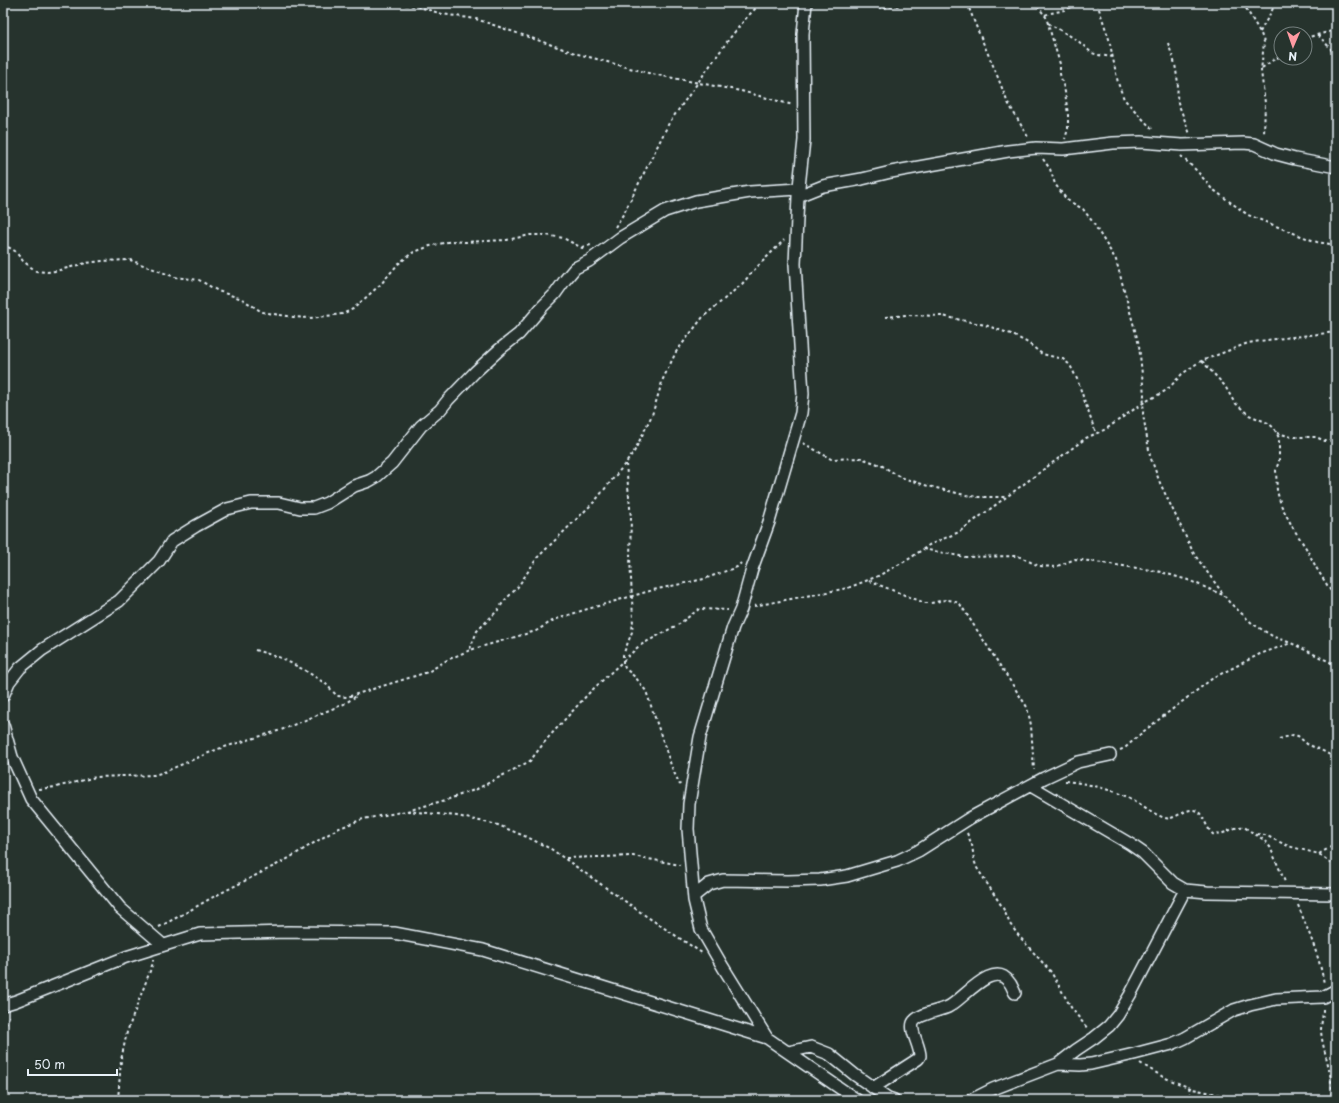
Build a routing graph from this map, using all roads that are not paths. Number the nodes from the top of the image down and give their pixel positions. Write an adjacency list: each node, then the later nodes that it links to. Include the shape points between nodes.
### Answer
1 (806, 3): 3 (street, via 803,34 804,140)
2 (1336, 167): 3 (street, via 1276,154 1254,144 1113,143 1063,149 1008,151)
3 (798, 192): 4 (street, via 750,192 696,201 665,211 620,238 575,268 520,334 475,372 440,410 421,426 392,463 376,477 314,508 279,503 252,503 227,509 196,526 172,541 159,561 119,602 42,650 20,668 9,682); 10 (street, via 795,264 803,394 801,413 700,737 689,804 688,829)
4 (3, 696)
5 (3, 724): 11 (street, via 12,757 31,799 120,908)
6 (1110, 755): 7 (street, via 1078,762)
7 (1037, 782): 8 (street, via 1142,853 1172,883); 10 (street, via 897,861 847,876 820,880 723,880 709,884)
8 (1185, 890): 9 (street); 17 (street, via 1118,1015 1109,1026)
9 (1336, 894)
10 (694, 896): 15 (street, via 701,929)
11 (163, 945): 14 (street, via 126,956); 15 (street, via 200,934 394,933 483,950)
12 (1336, 990): 17 (street, via 1323,997 1276,999 1234,1010 1172,1044 1127,1056 1091,1064)
13 (1015, 993): 18 (street, via 1004,977 990,976 978,982 949,1006 915,1020 912,1029 920,1056)
14 (3, 1005)
15 (767, 1038): 16 (street)
16 (788, 1052): 18 (street, via 811,1047 829,1054); 19 (street)
17 (1058, 1064): 21 (street)
18 (873, 1088): 20 (street)
19 (857, 1100)
20 (894, 1100)
21 (971, 1100)

